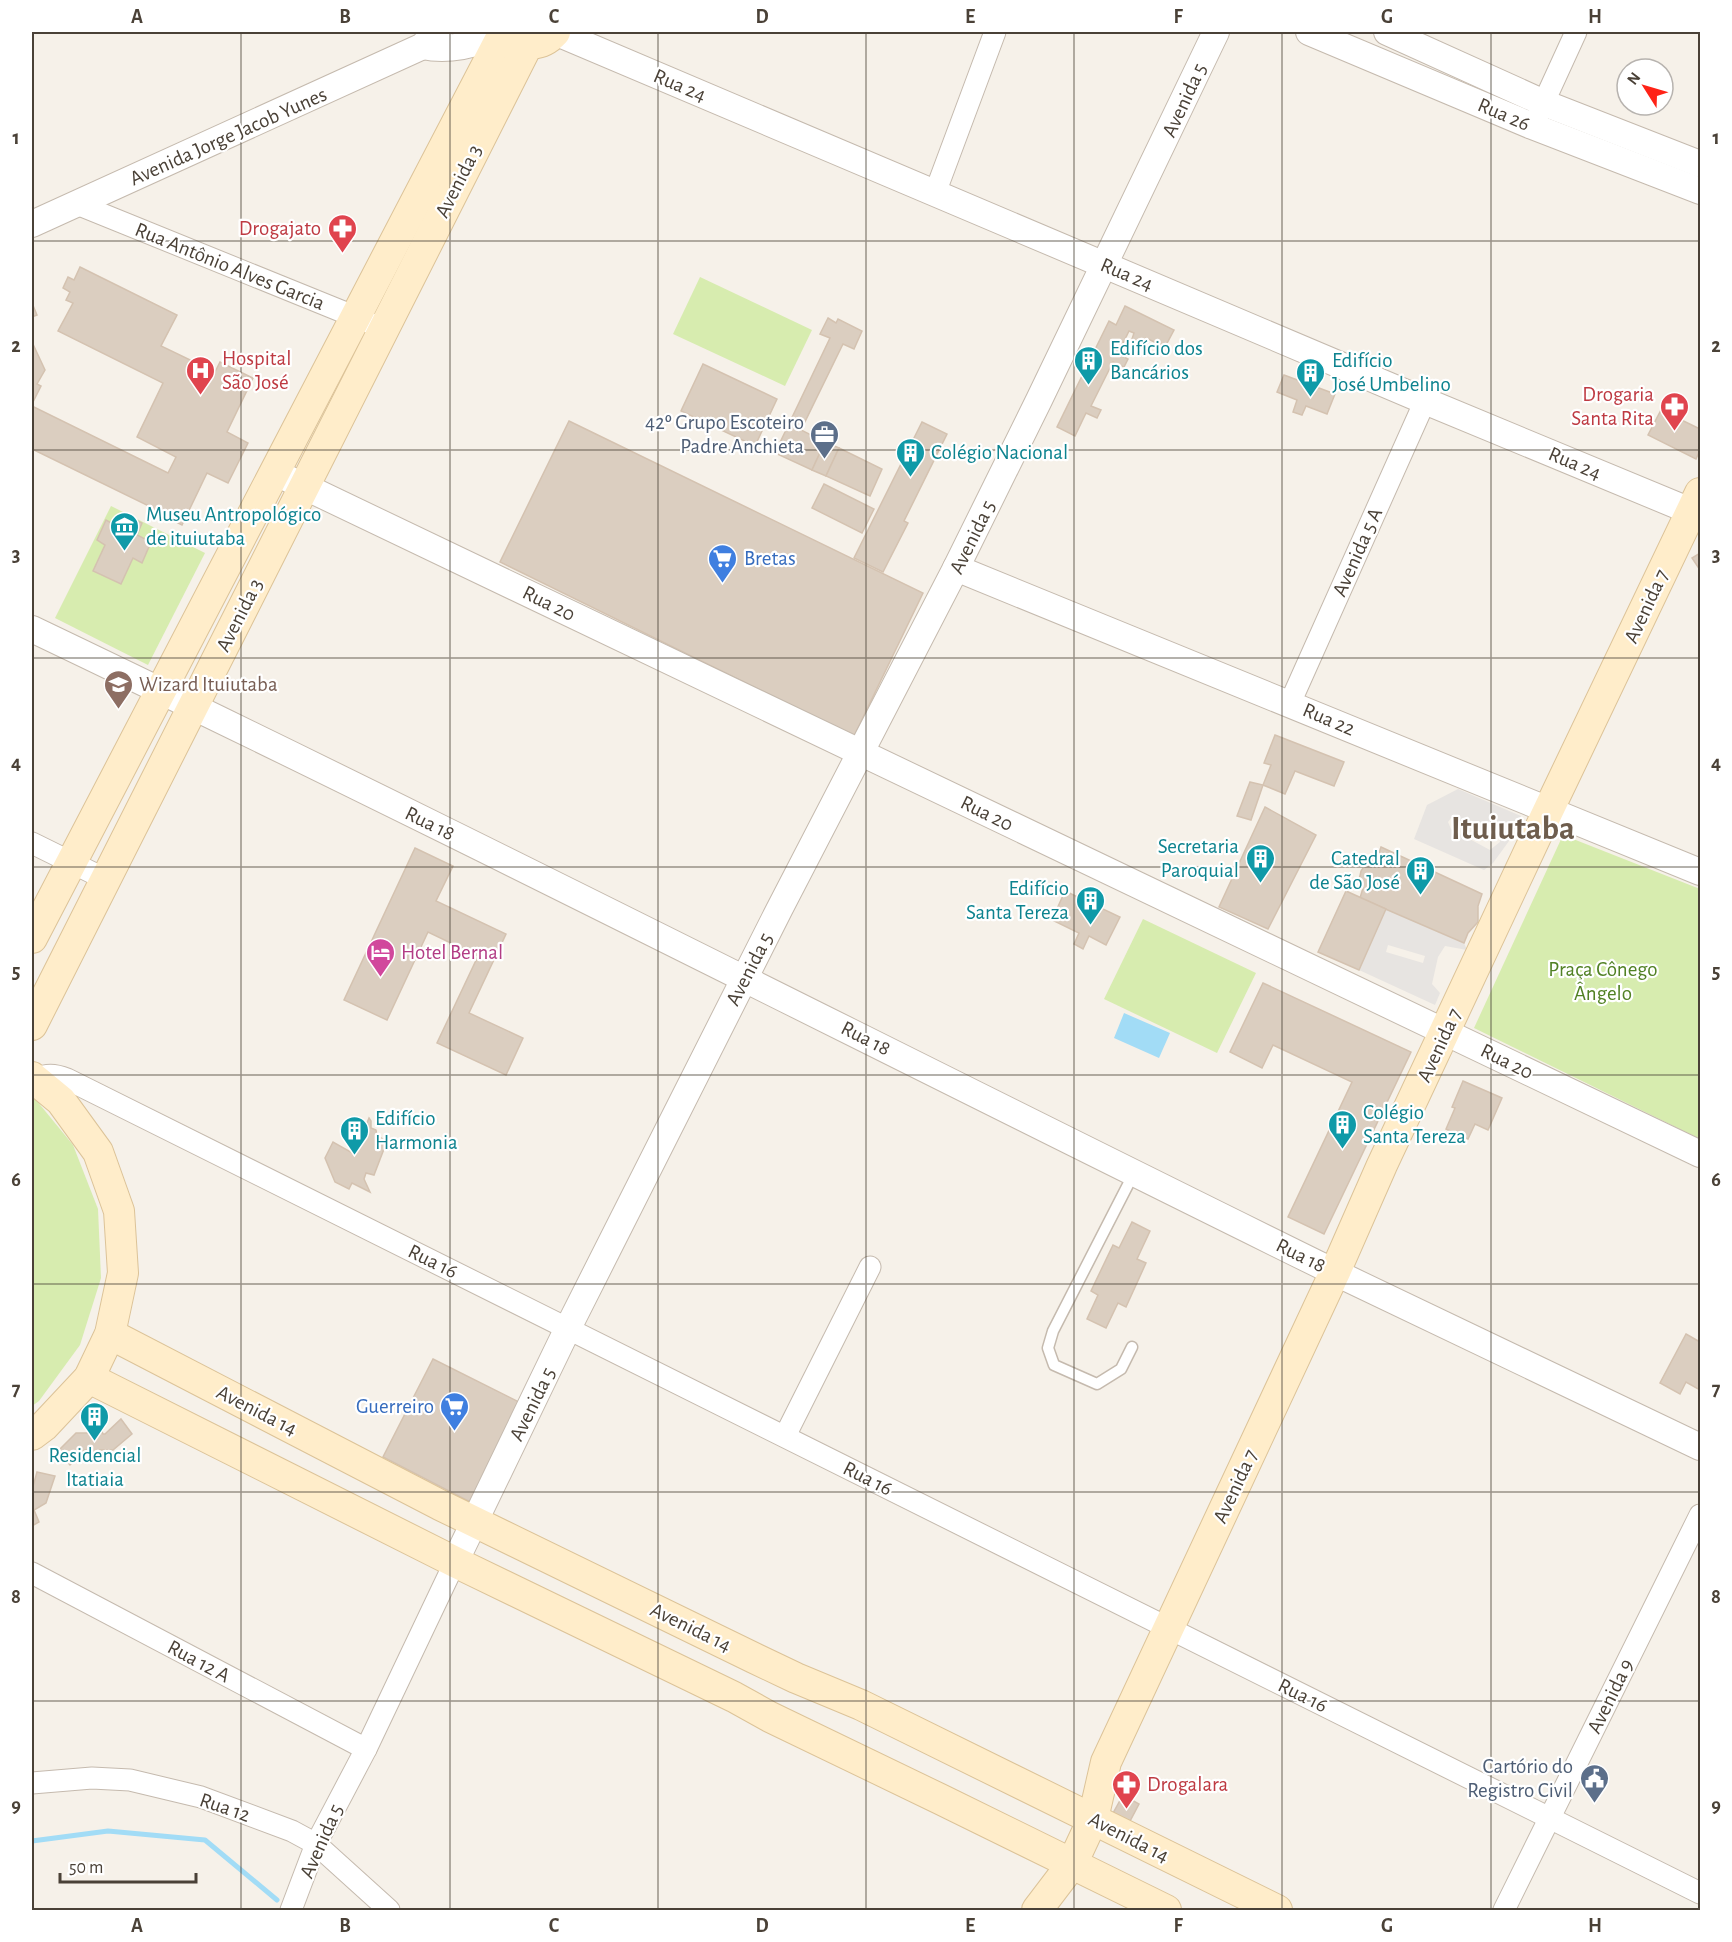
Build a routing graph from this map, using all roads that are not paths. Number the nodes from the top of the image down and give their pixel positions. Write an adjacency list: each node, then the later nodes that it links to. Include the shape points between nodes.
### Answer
1 (498, 32): 9 (street, Avenida Jorge Jacob Yunes, via 479,42 436,49)
2 (555, 32): 8 (main road, Rua 24, via 543,41); 17 (street, Rua 24)
3 (995, 32): 17 (street)
4 (1216, 32): 20 (street, Avenida 5)
5 (1309, 32): 10 (street, Rua 26)
6 (1576, 32): 11 (street)
7 (1392, 34): 10 (street); 11 (street, Rua 26)
8 (513, 36): 21 (main road, Avenida 3); 22 (main road, Avenida 3)
9 (431, 39): 18 (street, Avenida Jorge Jacob Yunes)
10 (1384, 63): 12 (street, Rua 26)
11 (1544, 103): 12 (street); 13 (street, Rua 26)
12 (1532, 126): 14 (street, Rua 26)
13 (1634, 138): 14 (street); 15 (street, Rua 26)
14 (1626, 162): 16 (street, Rua 26)
15 (1701, 165)
16 (1701, 191)
17 (935, 193): 20 (street, Rua 24)
18 (77, 204): 19 (street, Avenida Jorge Jacob Yunes); 21 (street, Rua Antônio Alves Garcia)
19 (32, 224)
20 (1105, 265): 23 (street, Rua 24); 27 (street, Avenida 5)
21 (354, 316): 22 (street, Rua Antônio Alves Garcia); 24 (main road, Avenida 3)
22 (384, 329): 25 (main road, Avenida 3)
23 (1425, 401): 26 (street, Rua 24); 30 (street, Avenida 5 A)
24 (274, 472): 25 (street, Rua 20); 29 (main road, Avenida 3)
25 (304, 486): 31 (main road, Avenida 3); 32 (street, Rua 20)
26 (1697, 507): 33 (main road, Avenida 7)
27 (956, 568): 30 (street, Rua 22); 32 (street, Avenida 5)
28 (32, 629): 29 (street, Rua 18)
29 (160, 690): 31 (street, Rua 18); 35 (main road, Avenida 3)
30 (1290, 703): 33 (street, Rua 22)
31 (193, 706): 37 (main road, Avenida 3); 39 (street, Rua 18)
32 (861, 753): 39 (street, Avenida 5); 41 (street, Rua 20)
33 (1548, 811): 36 (street, Rua 22); 41 (main road, Avenida 7)
34 (32, 843): 35 (street)
35 (71, 862): 37 (street); 38 (main road, Avenida 3)
36 (1701, 872)
37 (105, 879): 40 (main road, Avenida 3)
38 (32, 938)
39 (745, 978): 44 (street, Rua 18); 47 (street, Avenida 5)
40 (32, 1026)
41 (1445, 1032): 43 (street, Rua 20); 46 (main road, Avenida 7)
42 (33, 1078): 47 (street, Rua 16, via 47,1074 67,1079); 48 (main road, via 61,1101 98,1152 119,1210 123,1273)
43 (1701, 1154)
44 (1134, 1173): 46 (street, Rua 18); 49 (lane, via 1053,1331 1048,1348 1054,1365 1097,1384 1121,1370)
45 (870, 1268): 52 (street)
46 (1335, 1272): 53 (street, Rua 18); 58 (main road, Avenida 7)
47 (568, 1328): 52 (street, Rua 16); 55 (street, Avenida 5)
48 (110, 1334): 50 (main road); 55 (main road, Avenida 14)
49 (1132, 1347)
50 (89, 1378): 51 (main road); 56 (main road)
51 (32, 1435)
52 (785, 1436): 58 (street, Rua 16)
53 (1701, 1447)
54 (1701, 1515): 67 (street, Avenida 9)
55 (475, 1522): 56 (street, Avenida 5); 59 (main road, Avenida 14)
56 (455, 1562): 61 (main road); 63 (street, Avenida 5)
57 (32, 1573): 63 (street, Rua 12 A)
58 (1168, 1629): 66 (main road, Avenida 7); 67 (street, Rua 16)
59 (754, 1658): 60 (main road, Avenida 14); 61 (main road, via 756,1683)
60 (796, 1678): 62 (main road, via 782,1682 773,1693); 65 (main road, Avenida 14, via 861,1705)
61 (734, 1697): 62 (main road)
62 (770, 1717): 68 (main road)
63 (366, 1749): 70 (street, Avenida 5)
64 (32, 1783): 70 (street, Rua 12, via 92,1778 130,1780 201,1797)
65 (1040, 1793): 66 (main road, Avenida 14); 68 (main road, via 1042,1821 1031,1833)
66 (1082, 1813): 69 (main road, Avenida 14); 71 (main road, Avenida 7)
67 (1550, 1818): 73 (street, Rua 16); 79 (street, Avenida 9)
68 (1019, 1838): 71 (main road)
69 (1129, 1838): 72 (main road, via 1111,1841 1098,1855 1099,1869); 78 (main road, Avenida 14)
70 (316, 1844): 74 (street, Avenida 5); 75 (street, Rua 12)
71 (1060, 1858): 72 (main road); 76 (main road, Avenida 7)
72 (1108, 1882): 77 (main road)
73 (1701, 1893)
74 (291, 1911)
75 (390, 1911)
76 (1036, 1911)
77 (1166, 1911)
78 (1277, 1911)
79 (1504, 1911)

